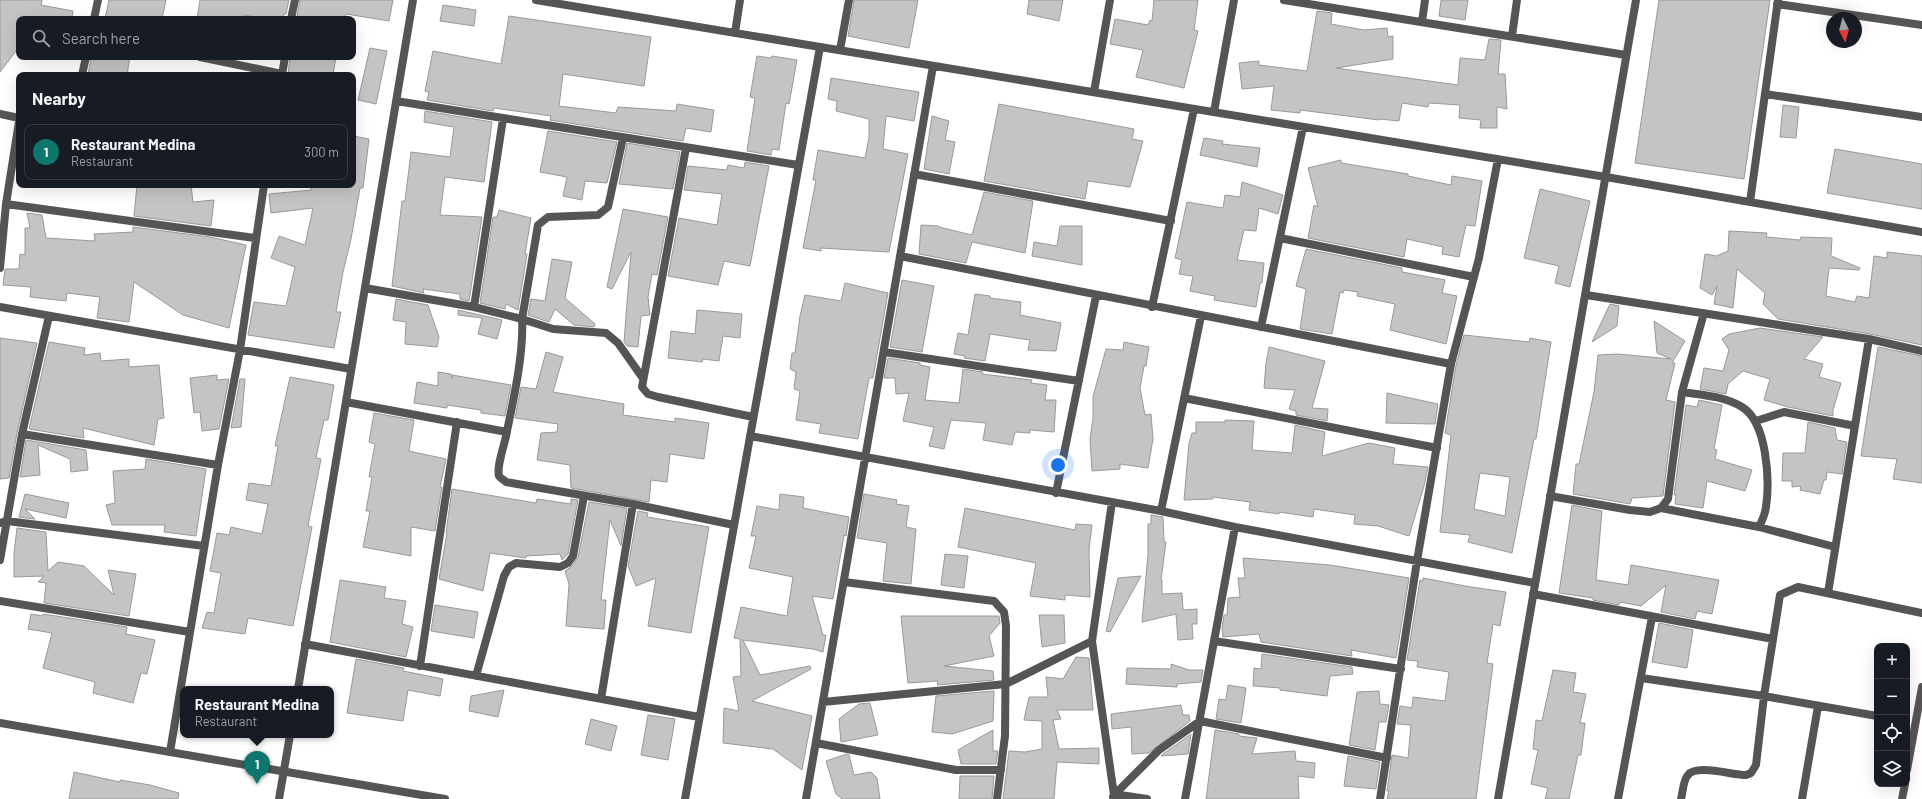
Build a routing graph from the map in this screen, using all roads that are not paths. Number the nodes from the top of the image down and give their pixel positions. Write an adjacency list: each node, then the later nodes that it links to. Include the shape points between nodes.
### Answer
1 (98, 0): 16 (street)
2 (295, 0): 17 (street)
3 (413, 0): 34 (street)
4 (541, 0): 20 (street)
5 (740, 0): 20 (street)
6 (849, 0): 23 (street)
7 (1110, 0): 32 (street)
8 (1234, 0): 36 (street)
9 (1284, 0): 15 (street)
10 (1344, 0): 15 (street)
11 (1425, 0): 18 (street)
12 (1517, 0): 21 (street)
13 (1636, 0): 24 (street)
14 (1778, 2): 19 (street); 33 (street)
15 (1343, 9): 18 (street)
16 (95, 16)
17 (292, 16)
18 (1422, 22): 21 (street)
19 (1922, 25)
20 (735, 33): 22 (street)
21 (1512, 36): 24 (street)
22 (820, 47): 23 (street); 46 (street)
23 (840, 50): 28 (street)
24 (1626, 55): 48 (street)
25 (85, 60): 29 (street)
26 (214, 60): 30 (street)
27 (284, 60): 31 (street)
28 (933, 66): 32 (street); 47 (street)
29 (83, 72)
30 (268, 72)
31 (282, 72)
32 (1094, 92): 35 (street)
33 (1765, 94): 39 (street); 50 (street)
34 (396, 101): 40 (street); 59 (street)
35 (1194, 109): 36 (street); 52 (street)
36 (1214, 112): 41 (street)
37 (0, 114): 38 (street)
38 (16, 117)
39 (1922, 117)
40 (503, 119): 42 (street); 63 (street)
41 (1303, 127): 45 (street); 55 (street)
42 (623, 138): 44 (street); 68 (street, via 608,207 598,215 548,217 538,225)
43 (16, 141): 51 (street)
44 (686, 148): 46 (street); 76 (street)
45 (1498, 159): 48 (street); 58 (street)
46 (798, 165): 81 (street)
47 (914, 174): 52 (street); 56 (street)
48 (1606, 177): 50 (street); 60 (street)
49 (263, 188): 54 (street)
50 (1750, 202): 53 (street)
51 (6, 204): 54 (street); 57 (street)
52 (1171, 221): 64 (street)
53 (1922, 232)
54 (255, 238): 71 (street)
55 (1280, 238): 58 (street); 69 (street)
56 (900, 256): 61 (street); 73 (street)
57 (0, 268)
58 (1474, 277): 74 (street)
59 (365, 288): 63 (street); 75 (street)
60 (1586, 294): 65 (street); 93 (street)
61 (1096, 296): 64 (street); 77 (street)
62 (0, 307): 66 (street)
63 (474, 307): 68 (street)
64 (1152, 307): 67 (street)
65 (1704, 313): 70 (street); 78 (street)
66 (49, 316): 71 (street); 86 (street)
67 (1201, 316): 69 (street); 79 (street)
68 (522, 319): 76 (street, via 553,329 606,333 618,343); 85 (street, via 522,338)
69 (1261, 327): 74 (street)
70 (1869, 339): 72 (street); 84 (street)
71 (240, 350): 75 (street); 90 (street)
72 (1922, 351)
73 (884, 352): 77 (street); 89 (street)
74 (1451, 364): 88 (street)
75 (351, 369): 80 (street)
76 (642, 377): 81 (street, via 642,387 648,394)
77 (1079, 381): 91 (street)
78 (1682, 392): 82 (street, via 1724,399 1742,407); 96 (street, via 1668,499)
79 (1184, 398): 88 (street); 97 (street)
80 (346, 402): 83 (street); 117 (street)
81 (753, 417): 87 (street)
82 (1756, 421): 84 (street, via 1784,412); 101 (street, via 1766,457 1767,478 1766,507)
83 (457, 422): 85 (street); 118 (street)
84 (1855, 426): 103 (street)
85 (507, 432): 92 (street, via 499,467 501,479)
86 (22, 434): 90 (street); 98 (street)
87 (750, 436): 89 (street); 99 (street)
88 (1437, 448): 105 (street)
89 (866, 458): 91 (street); 106 (street)
90 (218, 465): 102 (street)
91 (1056, 493): 94 (street)
92 (584, 496): 95 (street); 120 (street, via 573,556 568,563 560,567 516,563 509,567 504,576)
93 (1550, 496): 96 (street, via 1630,510 1650,512); 107 (street)
94 (1112, 502): 97 (street); 115 (street)
95 (633, 504): 99 (street); 128 (street)
96 (1661, 508): 101 (street)
97 (1161, 511): 100 (street)
98 (3, 522): 102 (street); 104 (street)
99 (734, 525): 132 (street)
100 (1235, 526): 105 (street); 116 (street)
101 (1759, 527): 103 (street)
102 (204, 546): 113 (street)
103 (1835, 547): 108 (street)
104 (0, 560)
105 (1417, 561): 107 (street); 119 (street)
106 (844, 582): 122 (street, via 994,601 1004,612); 129 (street)
107 (1535, 583): 109 (street)
108 (1828, 593): 111 (street); 114 (street, via 1798,588 1780,595)
109 (1533, 594): 112 (street); 154 (street)
110 (0, 601): 113 (street)
111 (1922, 613)
112 (1652, 617): 114 (street); 121 (street)
113 (190, 632): 123 (street)
114 (1773, 639): 127 (street)
115 (1092, 641): 122 (street); 145 (street)
116 (1214, 641): 119 (street); 133 (street)
117 (305, 644): 118 (street); 124 (street)
118 (420, 666): 120 (street)
119 (1401, 669): 141 (street)
120 (476, 676): 128 (street)
121 (1641, 678): 127 (street); 155 (street)
122 (1006, 684): 129 (street); 142 (street, via 1005,736)
123 (181, 686)
124 (298, 686)
125 (1922, 687): 136 (street)
126 (180, 692): 139 (street)
127 (1764, 696): 130 (street); 156 (street, via 1756,765 1751,773 1737,775 1694,770 1686,776)
128 (601, 699): 132 (street)
129 (823, 702): 138 (street)
130 (1818, 706): 131 (street); 157 (street)
131 (1874, 715)
132 (699, 717): 148 (street)
133 (1200, 721): 141 (street); 145 (street, via 1159,750); 152 (street)
134 (1910, 722): 136 (street)
135 (0, 723): 139 (street)
136 (1916, 723): 140 (street)
137 (290, 738): 143 (street)
138 (816, 743): 142 (street, via 956,770); 149 (street)
139 (170, 752): 143 (street)
140 (1910, 754)
141 (1387, 758): 153 (street)
142 (1001, 770): 150 (street)
143 (284, 771): 146 (street); 147 (street)
144 (1904, 787): 158 (street)
145 (1112, 797): 151 (street)
146 (279, 799)
147 (445, 799)
148 (685, 799)
149 (806, 799)
150 (997, 799)
151 (1147, 799)
152 (1185, 799)
153 (1380, 799)
154 (1498, 799)
155 (1618, 799)
156 (1681, 799)
157 (1802, 799)
158 (1902, 799)

